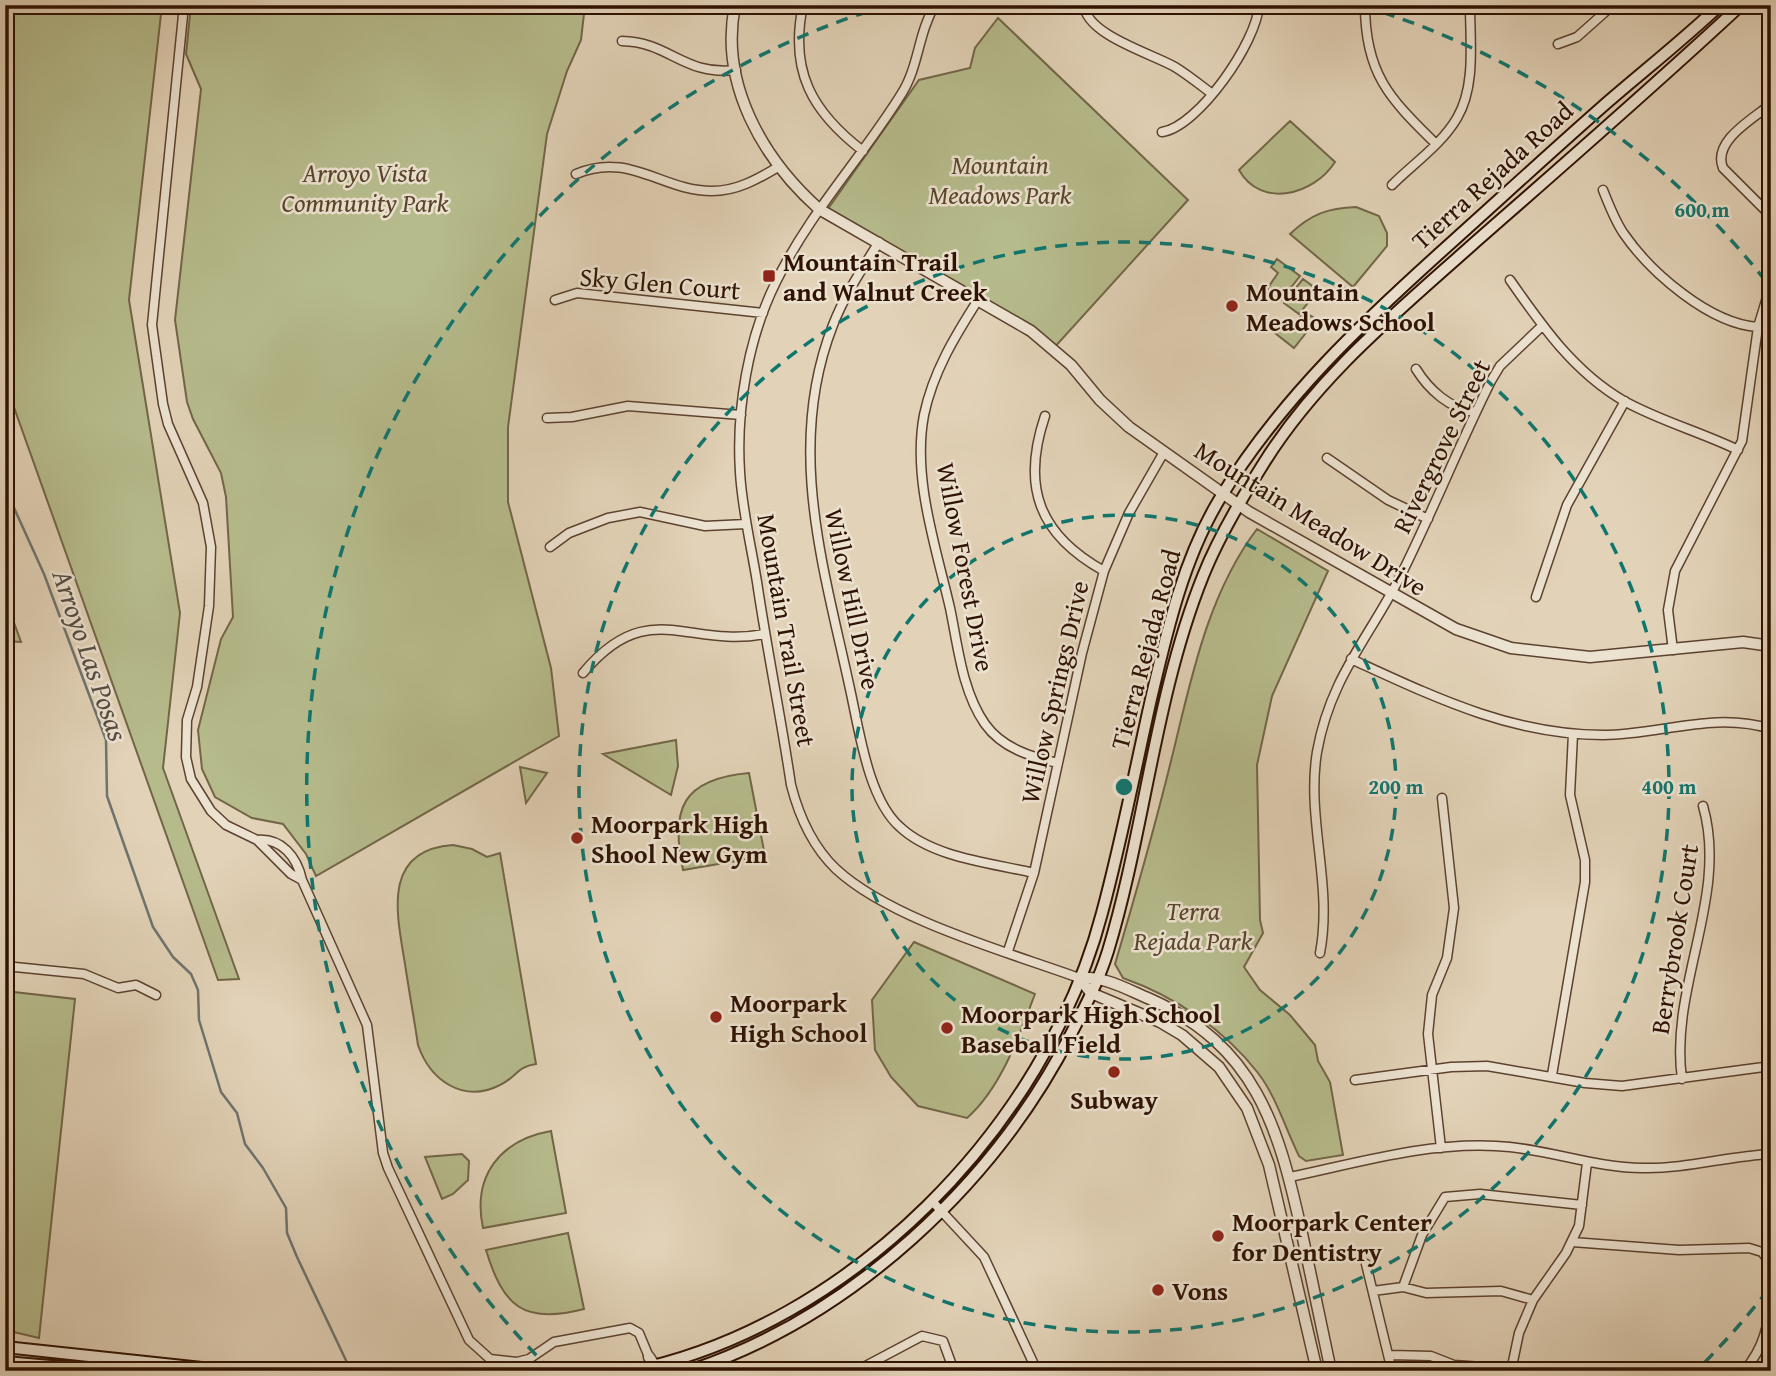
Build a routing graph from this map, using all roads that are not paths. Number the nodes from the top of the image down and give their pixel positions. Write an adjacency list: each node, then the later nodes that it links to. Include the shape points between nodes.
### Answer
1 (184, 5): 61 (street, via 152,325 163,404 204,503 211,547 209,606 185,748 191,779 211,811 226,825)
2 (736, 5): 14 (street, Mountain Meadow Drive, via 732,46)
3 (803, 5): 19 (street, via 799,54 807,84 830,123)
4 (935, 5): 19 (street, Mountain Trail Street, via 924,22 904,91)
5 (1259, 5): 15 (street, via 1246,48)
6 (1365, 5): 18 (street, via 1369,55 1379,81)
7 (1470, 5): 18 (street, via 1468,90 1457,119)
8 (1613, 5): 13 (street, via 1583,32)
9 (1720, 5): 43 (main road, Tierra Rejada Road, via 1366,320 1296,394)
10 (1741, 5): 44 (main road, Tierra Rejada Road, via 1375,331 1308,402)
11 (1084, 7): 15 (street, via 1090,21 1176,67)
12 (622, 41): 14 (street, via 648,43 696,69)
13 (1558, 44)
14 (736, 70): 20 (street, Mountain Meadow Drive, via 744,104)
15 (1211, 93): 17 (street, via 1182,126)
16 (1771, 104): 25 (street, via 1730,139 1720,155 1723,168)
17 (1161, 132)
18 (1435, 143): 22 (street)
19 (863, 151): 24 (street, Mountain Trail Street)
20 (778, 167): 21 (street, via 744,185 714,191 679,186 634,169 599,166); 24 (street, Mountain Meadow Drive)
21 (576, 174)
22 (1392, 185)
23 (1603, 190): 33 (street, via 1622,231 1656,268 1706,311 1735,324)
24 (819, 209): 26 (street, Mountain Meadow Drive); 31 (street, Mountain Trail Street, via 792,249)
25 (1771, 216)
26 (879, 242): 30 (street, Mountain Meadow Drive); 62 (street, Willow Hill Drive, via 833,326 818,375 809,432 815,530 858,722 879,797 901,828 939,848)
27 (1510, 281): 32 (street)
28 (1771, 284): 33 (street)
29 (555, 300): 31 (street, Sky Glen Court, via 578,293)
30 (978, 300): 41 (street, Mountain Meadow Drive, via 1053,349 1107,407); 58 (street, Willow Forest Drive, via 945,355 926,406 922,458 929,514 976,708 999,739 1031,756)
31 (762, 313): 37 (street, Mountain Trail Street)
32 (1542, 326): 35 (street, via 1570,359); 36 (street, Rivergrove Street, via 1500,366)
33 (1758, 327): 40 (street, via 1749,410)
34 (1416, 369): 36 (street, via 1436,394)
35 (1625, 401): 40 (street); 50 (street, via 1567,505)
36 (1475, 412): 45 (street, Rivergrove Street)
37 (741, 415): 39 (street, via 628,406); 46 (street, Mountain Trail Street, via 740,471)
38 (1045, 416): 48 (street, via 1034,460 1041,510 1059,539)
39 (547, 418)
40 (1738, 450): 53 (street, via 1675,570 1668,610)
41 (1164, 452): 43 (street, Mountain Meadow Drive); 48 (street, Willow Springs Drive, via 1129,513)
42 (1327, 458): 45 (street, via 1388,500)
43 (1224, 493): 44 (street, Mountain Meadow Drive); 68 (main road, Tierra Rejada Road, via 1197,544 1176,601 1103,912)
44 (1239, 505): 49 (street, Mountain Meadow Drive); 67 (main road, Tierra Rejada Road, via 1202,577 1187,621 1122,900)
45 (1428, 519): 49 (street, Rivergrove Street)
46 (746, 524): 47 (street, via 705,526 640,512 569,533); 51 (street, Mountain Trail Street)
47 (550, 547)
48 (1104, 571): 58 (street, Willow Springs Drive)
49 (1390, 594): 53 (street, Mountain Meadow Drive, via 1456,629 1511,648 1590,657); 54 (street, Rivergrove Street)
50 (1536, 597)
51 (765, 634): 55 (street, via 728,639 678,628 640,632 606,649); 64 (street, Mountain Trail Street, via 794,794 820,850 850,880 902,912)
52 (1771, 646): 53 (street, Mountain Meadow Drive, via 1743,642)
53 (1673, 650)
54 (1351, 659): 57 (street, via 1486,717 1524,728); 65 (street, Rivergrove Street, via 1327,712 1317,754 1315,806 1325,898)
55 (583, 673)
56 (1771, 729): 57 (street, via 1723,720 1612,735)
57 (1573, 734): 73 (street, via 1570,795 1585,860 1585,882)
58 (1058, 763): 62 (street, Willow Springs Drive)
59 (1442, 798): 72 (street, via 1454,908 1447,958 1429,1015)
60 (1703, 806): 74 (street, Berrybrook Court, via 1712,844 1678,1040)
61 (257, 840): 63 (street); 63 (street, via 276,842 292,856)
62 (1034, 873): 64 (street, Willow Springs Drive)
63 (302, 880): 93 (street, via 367,1025 388,1168 469,1340 490,1359 517,1362 554,1342 631,1328 639,1333)
64 (1008, 951): 68 (street, Mountain Trail Street)
65 (1320, 953)
66 (5, 966): 70 (street, via 85,974 118,988 136,985)
67 (1098, 977): 68 (street, Mountain Trail Street); 69 (main road, Tierra Rejada Road); 79 (street, Mountain Trail Street, via 1169,1008 1220,1045 1260,1098)
68 (1079, 978): 69 (street); 80 (main road, Tierra Rejada Road, via 1020,1094 985,1144)
69 (1091, 993): 82 (main road, Tierra Rejada Road, via 1035,1099 979,1173); 102 (street, via 1182,1035 1219,1068 1247,1108 1272,1176)
70 (156, 995)
71 (1771, 1066): 74 (street)
72 (1432, 1070): 73 (street, via 1487,1066); 75 (street); 76 (street)
73 (1552, 1076): 74 (street, via 1602,1085)
74 (1682, 1079)
75 (1355, 1080)
76 (1441, 1148): 78 (street, via 1505,1147); 79 (street)
77 (1771, 1154): 78 (street, via 1645,1168)
78 (1587, 1163): 81 (street)
79 (1290, 1177): 103 (street, Mountain Trail Street)
80 (932, 1201): 82 (street); 93 (main road, Tierra Rejada Road, via 855,1266 776,1317 713,1346)
81 (1583, 1205): 83 (street); 86 (street, via 1480,1194 1445,1197 1422,1235)
82 (941, 1211): 98 (main road, Tierra Rejada Road, via 861,1278 804,1315 716,1362); 101 (street, via 984,1257)
83 (1572, 1242): 85 (street, via 1679,1250 1749,1248 1762,1252); 89 (street)
84 (1366, 1264): 87 (street)
85 (1771, 1264)
86 (1403, 1287): 87 (street); 89 (street, via 1426,1293 1501,1291)
87 (1373, 1291): 91 (street)
88 (1771, 1295): 105 (street, via 1761,1347)
89 (1533, 1300): 94 (street)
90 (5, 1347): 96 (main road)
91 (1390, 1355): 94 (street, via 1431,1356 1454,1365); 104 (street)
92 (5, 1362): 95 (main road)
93 (652, 1366): 97 (main road, Tierra Rejada Road)
94 (1511, 1370)
95 (108, 1371)
96 (230, 1371)
97 (631, 1371)
98 (689, 1371)
99 (856, 1371): 100 (street, via 915,1338 932,1336 944,1343)
100 (954, 1371)
101 (1037, 1371)
102 (1317, 1371)
103 (1331, 1371)
104 (1392, 1371)
105 (1744, 1371)

